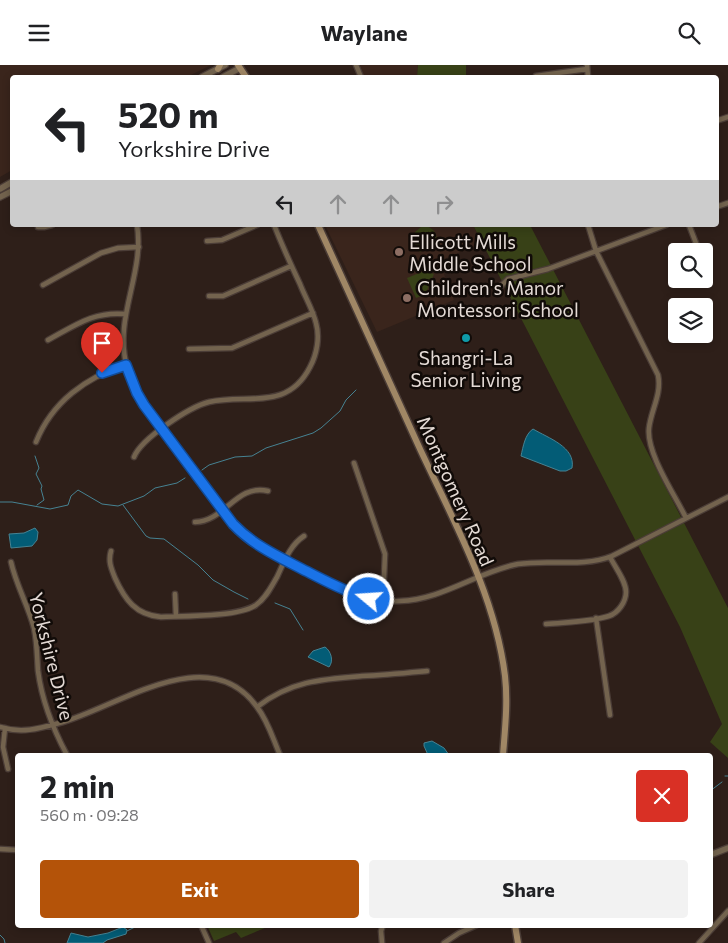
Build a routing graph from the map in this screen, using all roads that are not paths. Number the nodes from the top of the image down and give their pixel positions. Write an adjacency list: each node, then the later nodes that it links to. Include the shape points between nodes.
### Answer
1 (225, 65): 3 (street)
2 (239, 66): 6 (street)
3 (219, 67): 5 (street)
4 (587, 67): 7 (street)
5 (205, 75)
6 (226, 75)
7 (536, 75)
8 (38, 227): 9 (street)
9 (44, 227)
10 (137, 227): 19 (street)
11 (253, 227): 17 (street, via 222,241)
12 (275, 227): 21 (street)
13 (319, 227): 44 (main road, Montgomery Road)
14 (589, 227): 20 (street)
15 (661, 227): 20 (street)
16 (690, 227): 18 (street)
17 (207, 241)
18 (696, 243)
19 (139, 247): 22 (street, via 101,253); 26 (street)
20 (596, 251): 23 (street, via 548,269 508,279); 37 (street, via 658,375 660,389 651,418 649,439)
21 (291, 266): 24 (street, via 223,296); 25 (street)
22 (43, 285)
23 (497, 290)
24 (209, 296)
25 (312, 313): 28 (street, via 232,348); 30 (street, via 318,330 316,355 308,372 294,387 268,399 206,403 183,413)
26 (125, 315): 27 (street, via 95,316); 29 (street)
27 (48, 340)
28 (189, 349)
29 (126, 365): 30 (street, via 137,393); 31 (street, via 98,376 74,391 56,408)
30 (162, 429): 32 (street, via 142,444); 36 (street)
31 (36, 442)
32 (134, 457)
33 (354, 463): 46 (street, via 385,554)
34 (268, 491): 36 (street, via 247,492)
35 (728, 497): 37 (street)
36 (222, 509): 38 (street, via 205,521); 42 (street, via 250,540)
37 (686, 518): 41 (street)
38 (195, 523)
39 (304, 536): 42 (street)
40 (111, 551): 47 (street, via 111,567 132,606 153,616)
41 (610, 557): 44 (street, via 587,563 517,565); 48 (street, via 625,585 625,599 614,613)
42 (285, 560): 46 (street, via 348,592); 47 (street, via 268,593 250,608)
43 (11, 562): 53 (street, Yorkshire Drive, via 29,611 40,685)
44 (478, 578): 46 (street, via 433,596); 57 (main road, Montgomery Road, via 495,625 504,669)
45 (175, 594): 47 (street)
46 (383, 601)
47 (176, 616)
48 (596, 619): 49 (street); 52 (street)
49 (546, 624)
50 (427, 671): 51 (street, via 315,681 286,689)
51 (257, 707): 53 (street, via 244,692 226,682 193,677 154,686); 56 (street)
52 (610, 715)
53 (53, 725): 54 (street, via 29,731); 55 (street, Yorkshire Drive)
54 (3, 727): 58 (street)
55 (66, 753)
56 (279, 753)
57 (503, 753)
58 (8, 769)
59 (728, 848): 62 (street)
60 (0, 849): 61 (street)
61 (15, 850)
62 (713, 854)
63 (728, 911): 68 (street)
64 (202, 928): 70 (street)
65 (382, 928): 71 (street)
66 (470, 928): 72 (street)
67 (516, 928): 73 (main road)
68 (713, 928)
69 (713, 928): 74 (street)
70 (209, 943)
71 (382, 943)
72 (444, 943)
73 (518, 943)
74 (699, 943)

